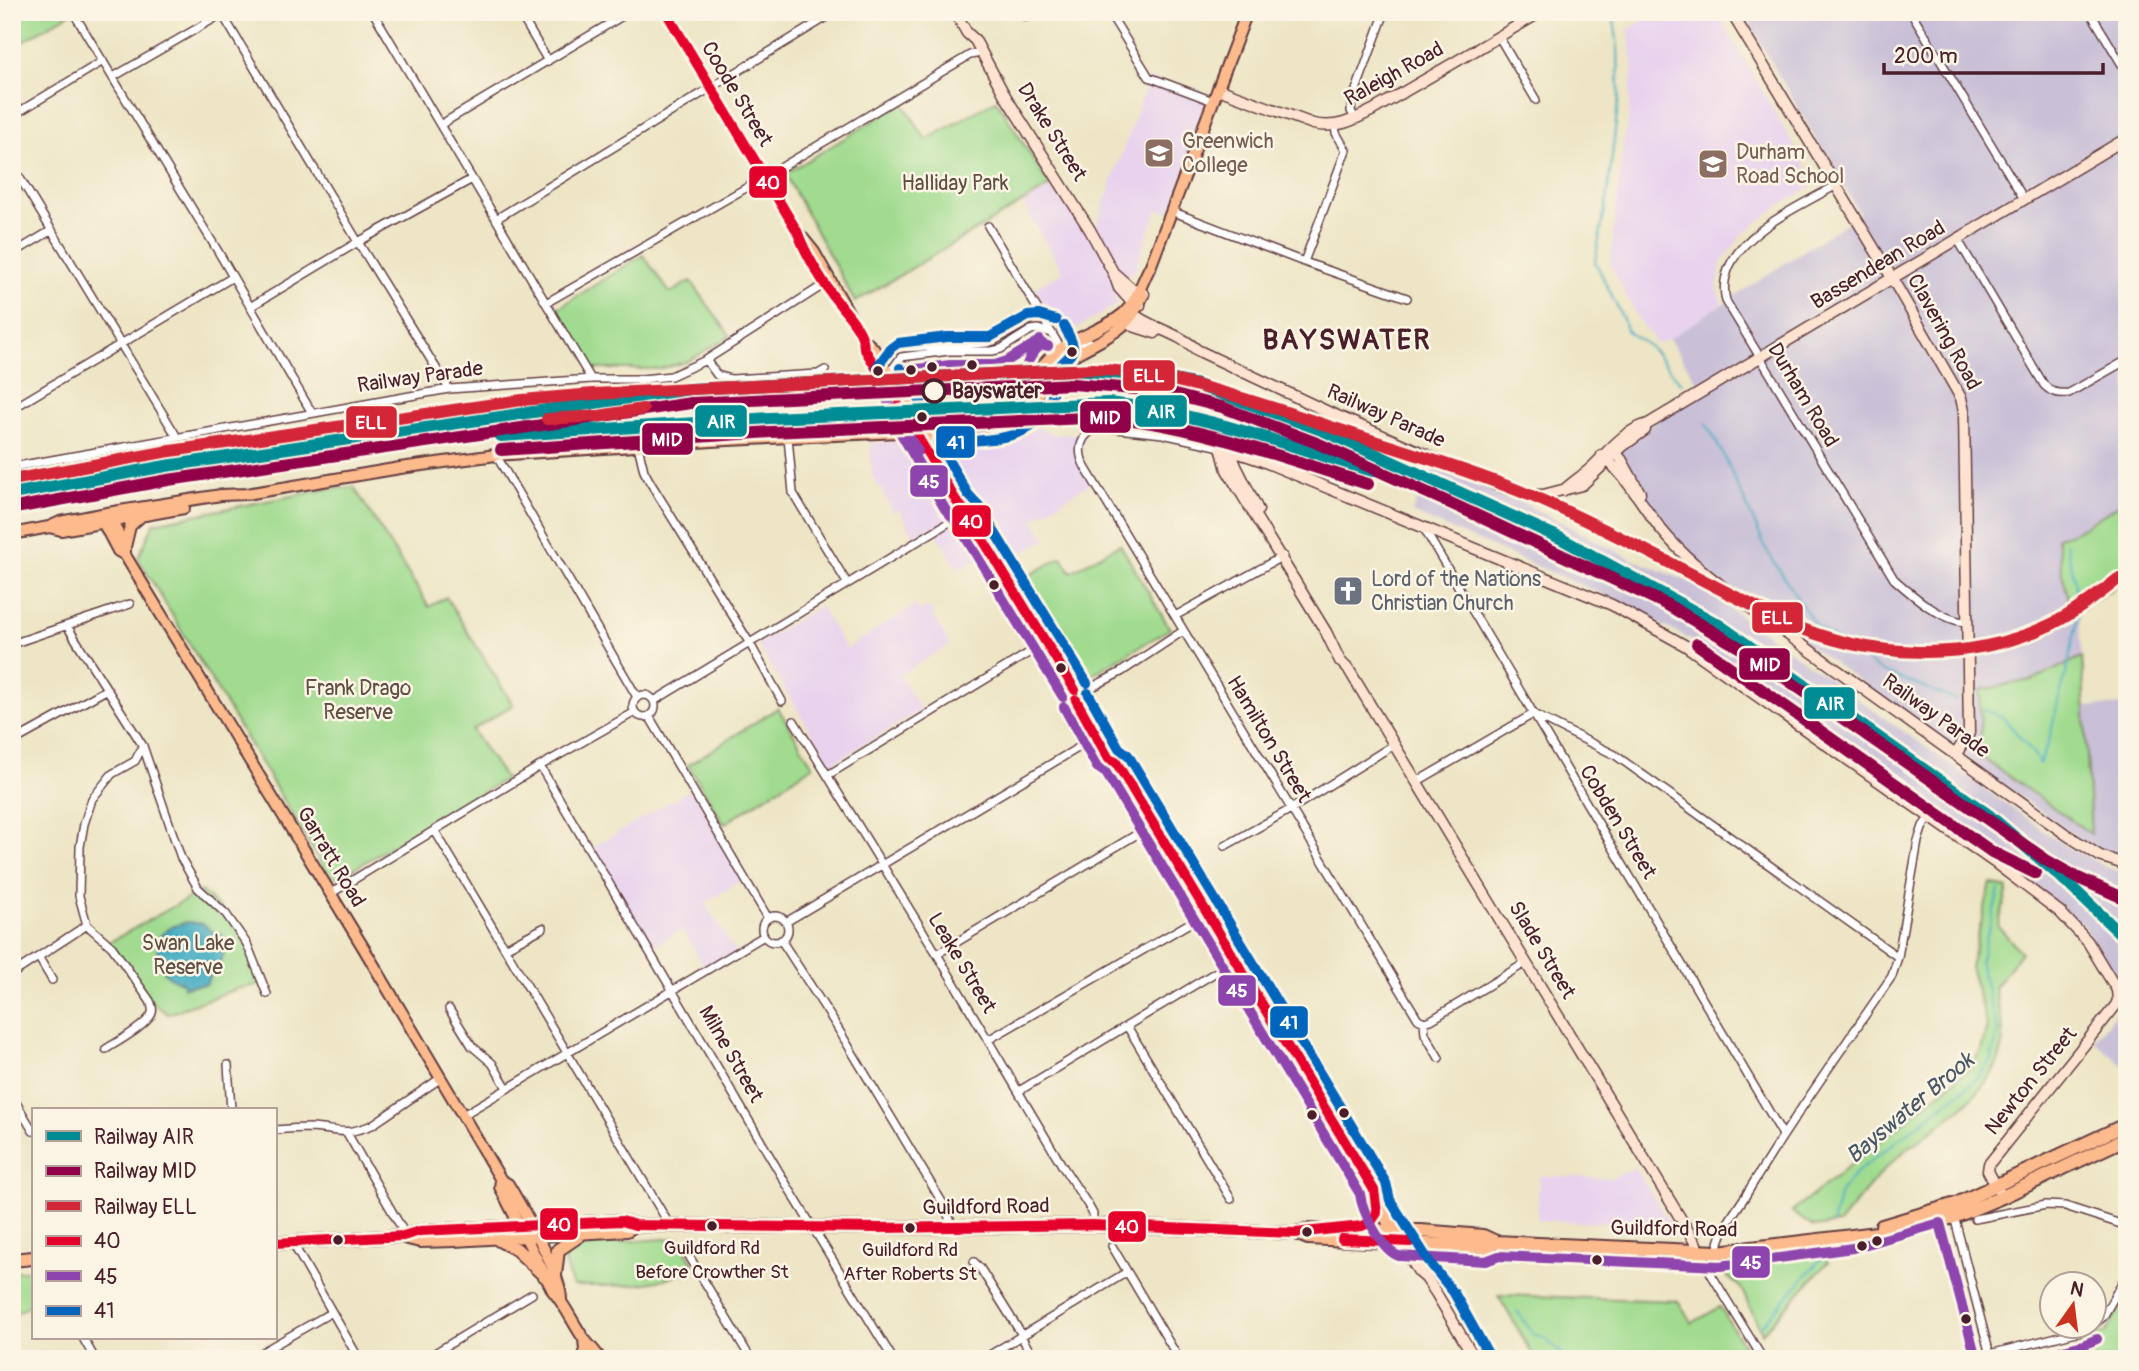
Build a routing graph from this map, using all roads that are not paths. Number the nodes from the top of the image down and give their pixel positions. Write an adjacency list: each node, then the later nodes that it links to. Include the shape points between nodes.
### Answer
1 (73, 12): 20 (street)
2 (373, 12): 30 (street)
3 (519, 12): 21 (street)
4 (629, 12): 21 (street)
5 (666, 12): 24 (main road, Coode Street)
6 (835, 12): 24 (street)
7 (955, 12): 19 (street, Drake Street)
8 (1035, 12): 17 (street)
9 (1109, 12): 27 (street, via 1149,76)
10 (1247, 12): 25 (main road)
11 (1385, 12): 29 (street, via 1352,101)
12 (1541, 12): 18 (street, Raleigh Road)
13 (1731, 12): 36 (street, Clavering Road)
14 (1911, 12): 37 (street)
15 (2090, 12): 22 (street)
16 (221, 13): 23 (street); 44 (street)
17 (1026, 18)
18 (1499, 37): 26 (street); 29 (street, Raleigh Road)
19 (981, 53): 34 (street, via 970,55); 54 (street, Drake Street)
20 (103, 61): 23 (street); 28 (street)
21 (548, 61): 30 (street)
22 (2127, 73)
23 (113, 77): 47 (street)
24 (712, 89): 34 (main road, Coode Street); 39 (street)
25 (1218, 89): 27 (main road); 31 (street, Raleigh Road, via 1313,124)
26 (1536, 100)
27 (1213, 101): 38 (main road)
28 (12, 116)
29 (1355, 119): 31 (street, Raleigh Road)
30 (440, 125): 35 (street)
31 (1335, 126): 46 (street, via 1346,150)
32 (2127, 138): 37 (street, Bassendean Road)
33 (12, 164): 41 (street)
34 (765, 177): 42 (main road, Coode Street); 51 (street)
35 (472, 179): 39 (street); 44 (street)
36 (1835, 186): 48 (street, Clavering Road); 62 (street, Durham Road, via 1741,246 1728,268 1723,287 1726,301)
37 (2024, 199): 43 (street, Bassendean Road)
38 (1171, 211): 46 (street); 54 (main road)
39 (496, 219): 51 (street)
40 (988, 226): 55 (street)
41 (52, 230): 45 (street); 58 (street)
42 (797, 231): 49 (main road, Coode Street); 53 (main road, Coode Street)
43 (1958, 240): 48 (street, Bassendean Road); 64 (street, via 2050,391 2069,393)
44 (358, 242): 52 (street); 69 (street)
45 (12, 254)
46 (1304, 262): 50 (street)
47 (233, 277): 52 (street); 58 (street)
48 (1892, 279): 62 (street, Bassendean Road); 91 (street, Clavering Road, via 1961,398 1964,411)
49 (825, 284): 53 (main road, Coode Street); 63 (street, Railway Parade)
50 (1408, 298)
51 (546, 303): 67 (street)
52 (250, 307): 71 (street)
53 (844, 307): 57 (main road, Coode Street)
54 (1133, 307): 59 (main road); 60 (main road); 77 (street, Railway Parade, via 1157,334 1496,485 1533,495 1564,490)
55 (1041, 314): 56 (street); 61 (street, via 994,341)
56 (1052, 333): 60 (street); 66 (street, via 1031,330 992,351 901,357)
57 (864, 340): 61 (main road, Coode Street); 72 (main road, Coode Street, via 864,348)
58 (120, 344): 70 (street); 73 (street)
59 (1096, 344): 60 (street, via 1089,341 1065,351); 68 (main road, via 1068,358 1051,378)
60 (1060, 347): 68 (main road, via 1043,363)
61 (876, 354): 66 (main road, Coode Street)
62 (1760, 358): 77 (street, Bassendean Road, via 1648,424); 91 (street, Durham Road, via 1894,579 1945,616)
63 (706, 360): 65 (street, via 717,375 731,379); 67 (street, Railway Parade, via 671,376)
64 (2127, 360)
65 (825, 370)
66 (888, 375): 72 (main road, Coode Street)
67 (591, 379): 69 (street, Railway Parade)
68 (1040, 382): 72 (main road, via 1037,403 1024,417)
69 (449, 389): 71 (street, Railway Parade)
70 (12, 409)
71 (312, 413): 73 (street, Railway Parade)
72 (918, 431): 74 (main road); 81 (main road, via 962,498); 81 (main road, Coode Street, via 924,448)
73 (177, 437): 79 (street, Railway Parade)
74 (788, 437): 75 (main road); 88 (street, via 793,493)
75 (638, 446): 78 (main road); 94 (street, via 650,482)
76 (1225, 448): 84 (street); 87 (street, Slade Street); 90 (street, Hamilton Street, via 1105,427 1086,434 1080,444 1081,460)
77 (1609, 454): 110 (street, Railway Parade, via 1693,565)
78 (496, 455): 80 (main road); 99 (street)
79 (12, 467)
80 (246, 494): 82 (main road); 83 (main road)
81 (966, 512): 88 (street); 95 (main road)
82 (146, 515): 83 (main road); 86 (main road, via 130,526)
83 (105, 518): 85 (main road, via 60,522); 86 (main road, Garratt Road, via 118,551)
84 (1422, 527): 103 (street, Cobden Street); 115 (street, via 1612,605 1686,646)
85 (12, 534)
86 (125, 551): 121 (main road, Garratt Road)
87 (1281, 556): 90 (street); 108 (street, Slade Street)
88 (847, 583): 94 (street)
89 (130, 604): 92 (street)
90 (1175, 617): 93 (street, Hamilton Street)
91 (1968, 622): 110 (street, Clavering Road, via 1969,733)
92 (68, 626): 96 (street); 97 (street)
93 (1184, 631): 98 (street); 114 (street, Hamilton Street)
94 (749, 642): 100 (street); 101 (street)
95 (1045, 643): 98 (main road); 112 (street)
96 (12, 644)
97 (106, 690): 107 (street); 109 (street)
98 (1079, 695): 106 (main road)
99 (637, 697): 100 (street, via 648,695); 102 (street)
100 (654, 701): 104 (street)
101 (782, 701)
102 (635, 712): 104 (street); 111 (street)
103 (1533, 714): 113 (street); 131 (street, via 1615,755); 157 (street, Cobden Street)
104 (649, 716): 123 (street)
105 (794, 721): 112 (street, Leake Street)
106 (1101, 735): 116 (main road); 119 (street)
107 (12, 742)
108 (1395, 744): 113 (street, Slade Street); 114 (street)
109 (143, 746): 125 (street, via 135,761 112,774 92,799 84,824 79,896); 138 (street, via 181,858 198,888 226,914 247,944)
110 (1956, 754): 120 (street, Railway Parade, via 2067,835 2100,856)
111 (540, 766): 117 (street); 137 (street, Milne Street)
112 (828, 775): 119 (street, Leake Street)
113 (1418, 781): 134 (street, Slade Street)
114 (1291, 809): 118 (street); 140 (street, Hamilton Street, via 1418,1019)
115 (1930, 817): 131 (street, via 1918,841); 159 (street, Newton Street, via 2060,912 2088,942 2117,990 2116,1006 1989,1164)
116 (1154, 824): 122 (main road); 130 (street)
117 (436, 831): 121 (street); 129 (street)
118 (1225, 846)
119 (882, 864): 124 (street); 130 (street, Leake Street)
120 (2127, 865)
121 (330, 894): 147 (main road, Garratt Road)
122 (1207, 913): 133 (main road); 142 (street)
123 (768, 918): 124 (street, via 776,916); 127 (street, via 763,924)
124 (786, 922): 128 (street, via 787,934)
125 (87, 925): 132 (street); 143 (street, via 112,947 152,1007 143,1023)
126 (543, 928): 129 (street)
127 (764, 936): 128 (street); 137 (street)
128 (781, 940): 169 (street)
129 (505, 948): 144 (street)
130 (937, 954): 142 (street, Leake Street)
131 (1898, 957): 157 (street, via 1892,976)
132 (39, 958): 135 (street); 136 (street)
133 (1236, 960): 141 (street); 160 (main road)
134 (1527, 962): 140 (street); 184 (street, Slade Street)
135 (12, 974)
136 (52, 980)
137 (673, 991): 144 (street); 171 (street, Milne Street)
138 (267, 994)
139 (449, 1009): 148 (street)
140 (1424, 1022): 145 (street, Hamilton Street, via 1425,1034)
141 (1127, 1026): 149 (street); 162 (street)
142 (988, 1040): 149 (street, Leake Street)
143 (106, 1049)
144 (567, 1053): 148 (street); 166 (street)
145 (1439, 1058)
146 (228, 1065): 151 (street)
147 (441, 1078): 152 (main road, Garratt Road); 156 (street, via 372,1125)
148 (507, 1088): 152 (street)
149 (1019, 1091): 168 (street, Leake Street, via 1093,1214)
150 (12, 1096): 154 (street)
151 (231, 1108)
152 (463, 1115): 173 (main road, Garratt Road)
153 (2127, 1124): 159 (highway, Guildford Road)
154 (32, 1128)
155 (276, 1130): 156 (street)
156 (347, 1133): 176 (street)
157 (1783, 1135): 183 (street, via 1723,1233)
158 (2127, 1138): 161 (highway, Guildford Road)
159 (1995, 1185): 161 (street); 164 (highway, Guildford Road)
160 (1374, 1190): 163 (main road); 177 (main road, via 1381,1194)
161 (2002, 1197): 164 (highway, Guildford Road)
162 (1231, 1199)
163 (1378, 1207): 172 (main road, via 1374,1221); 177 (main road)
164 (1952, 1211): 183 (highway, Guildford Road, via 1902,1230); 198 (street)
165 (1975, 1219): 170 (street, via 2046,1205 2065,1206)
166 (670, 1224): 167 (highway, Guildford Road); 171 (highway, Guildford Road)
167 (635, 1225): 173 (highway, Guildford Road, via 622,1222); 174 (highway, Guildford Road, via 627,1230)
168 (1092, 1225): 169 (highway, Guildford Road); 175 (highway, Guildford Road)
169 (953, 1226): 171 (highway, Guildford Road)
170 (2127, 1226)
171 (815, 1227): 206 (street, Milne Street)
172 (1352, 1230): 175 (highway, Guildford Road); 177 (highway, Guildford Road)
173 (528, 1231): 174 (highway, Guildford Road); 176 (highway, Guildford Road, via 420,1231); 178 (highway, Guildford Road); 190 (main road, Garratt Road)
174 (583, 1233): 190 (highway, via 558,1250)
175 (1295, 1233): 177 (highway, Guildford Road, via 1308,1238)
176 (403, 1236): 178 (highway, Guildford Road, via 420,1241); 179 (highway, Guildford Road)
177 (1401, 1236): 184 (highway, Guildford Road, via 1483,1236 1496,1242); 210 (street, via 1426,1268 1426,1278)
178 (493, 1239): 190 (highway, via 516,1249)
179 (292, 1242): 180 (highway, Guildford Road); 193 (street)
180 (276, 1243)
181 (1112, 1246): 188 (street)
182 (686, 1251): 205 (street)
183 (1718, 1251): 184 (highway, Guildford Road)
184 (1700, 1252): 211 (street, Slade Street)
185 (32, 1258): 186 (highway)
186 (12, 1260)
187 (974, 1262): 194 (street)
188 (1127, 1272): 194 (street); 209 (street)
189 (2127, 1274): 192 (street)
190 (550, 1275): 195 (main road, Garratt Road, via 553,1291)
191 (532, 1294): 203 (street)
192 (2108, 1308)
193 (332, 1312): 201 (street); 202 (street)
194 (1021, 1336): 207 (street); 208 (street)
195 (584, 1339): 199 (main road, Garratt Road); 204 (main road, Garratt Road)
196 (84, 1340): 200 (street)
197 (2049, 1340): 198 (street)
198 (1991, 1357)
199 (587, 1358)
200 (95, 1359)
201 (250, 1359)
202 (359, 1359)
203 (425, 1359)
204 (600, 1359)
205 (751, 1359)
206 (893, 1359)
207 (983, 1359)
208 (1034, 1359)
209 (1179, 1359)
210 (1475, 1359)
211 (1763, 1359)

